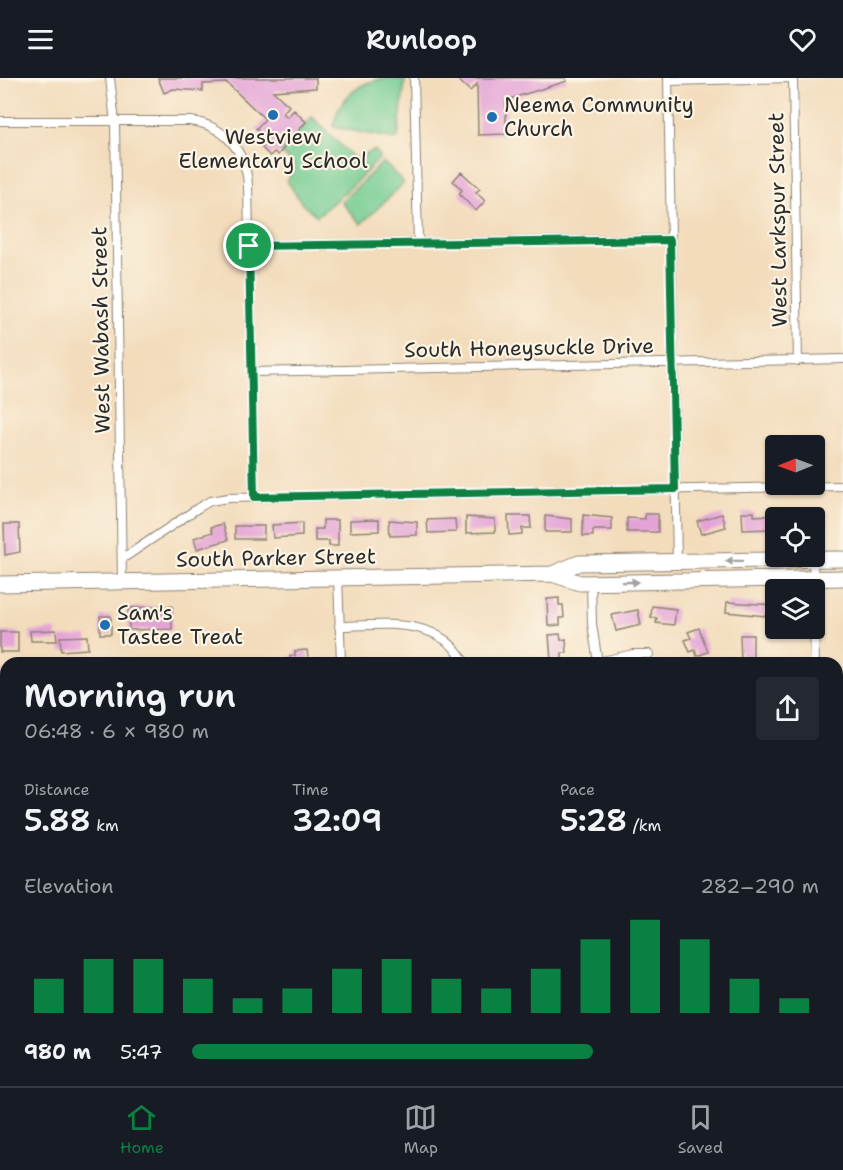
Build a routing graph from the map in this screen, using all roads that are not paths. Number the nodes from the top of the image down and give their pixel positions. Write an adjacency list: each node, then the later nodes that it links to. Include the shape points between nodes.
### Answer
1 (110, 78): 6 (street, West Wabash Street)
2 (414, 78): 8 (street)
3 (792, 78): 4 (street); 11 (street, West Larkspur Street)
4 (668, 80): 7 (street)
5 (0, 121): 6 (street)
6 (115, 123): 9 (street, via 190,121 206,124 236,145 247,174); 18 (street, West Wabash Street)
7 (670, 240): 8 (street); 12 (street)
8 (418, 242): 9 (street)
9 (249, 246): 13 (street)
10 (843, 359): 11 (street, South Honeysuckle Drive)
11 (798, 361): 12 (street, South Honeysuckle Drive)
12 (673, 363): 13 (street, South Honeysuckle Drive); 15 (street)
13 (252, 372): 16 (street)
14 (843, 486): 15 (street)
15 (675, 489): 16 (street); 21 (street)
16 (254, 497): 18 (street, via 210,501)
17 (843, 559): 19 (highway, South Parker Street)
18 (122, 560): 26 (street, West Wabash Street)
19 (825, 560)
20 (765, 561): 21 (highway, South Parker Street, one-way to 21)
21 (677, 562): 22 (highway, South Parker Street, via 579,563)
22 (552, 574): 23 (highway, South Parker Street); 27 (highway, South Parker Street)
23 (338, 578): 26 (highway, South Parker Street); 30 (street)
24 (843, 578): 25 (highway, South Parker Street)
25 (825, 582)
26 (122, 583): 28 (highway, South Parker Street)
27 (591, 583): 29 (highway, South Parker Street, one-way to 29); 35 (street)
28 (0, 584)
29 (765, 584)
30 (339, 626): 33 (street); 34 (street, via 411,625 450,643)
31 (814, 639): 37 (street)
32 (649, 654): 36 (street)
33 (340, 657)
34 (460, 657)
35 (597, 657)
36 (620, 657)
37 (815, 657)

